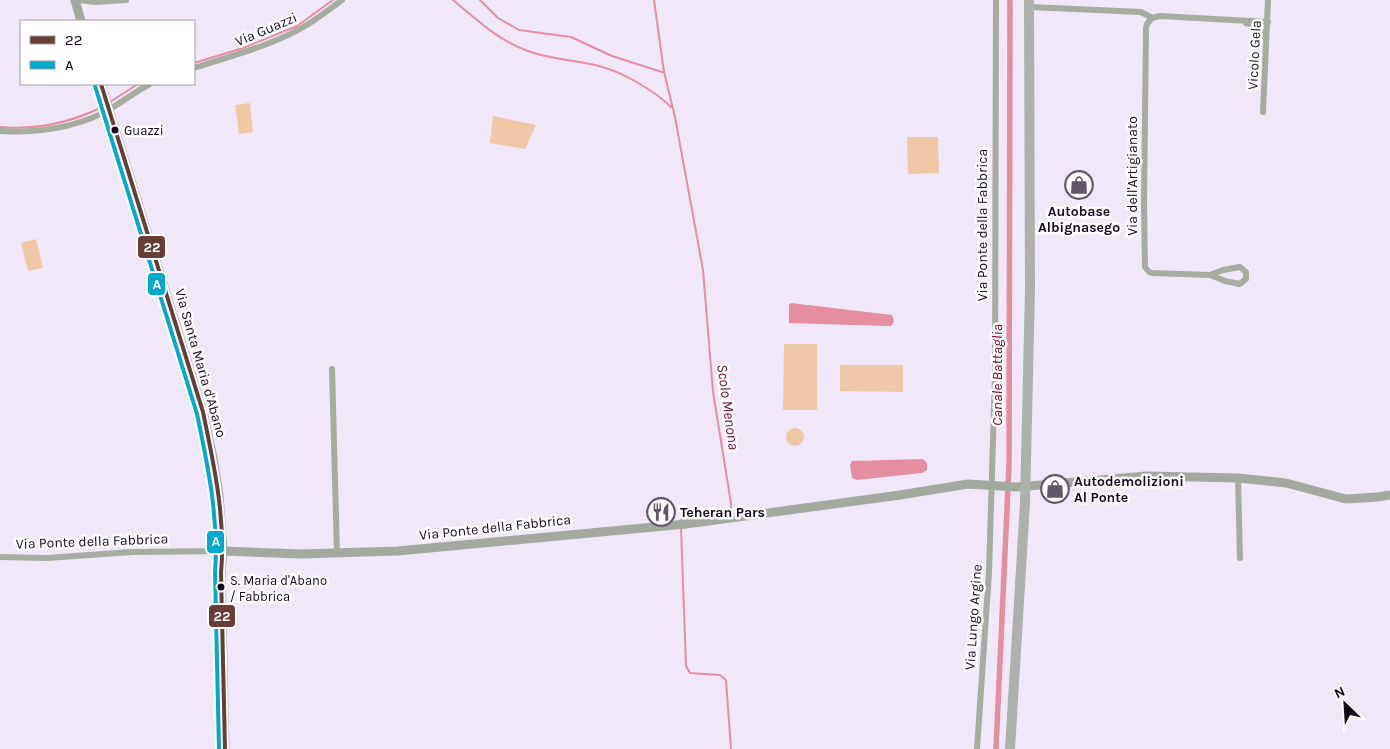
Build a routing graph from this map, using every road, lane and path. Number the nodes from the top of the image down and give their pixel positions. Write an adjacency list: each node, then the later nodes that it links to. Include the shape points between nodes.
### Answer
1 (76, 0): 2 (street); 8 (street)
2 (126, 0)
3 (342, 0): 12 (street, Via Guazzi, via 309,24 288,34)
4 (996, 0): 21 (street, Via Ponte della Fabbrica, via 996,346)
5 (1268, 0): 10 (street, Vicolo Gela)
6 (1029, 4): 7 (street, via 1141,12); 22 (main road, via 1030,290)
7 (1152, 18): 9 (street); 18 (street, Via dell'Artigianato, via 1146,28 1145,267 1152,273)
8 (81, 20)
9 (1238, 20): 10 (street); 11 (street, via 1258,26)
10 (1268, 22): 11 (street, Vicolo Gela)
11 (1267, 42): 16 (street, Vicolo Gela)
12 (195, 68)
13 (101, 85): 15 (street, Via Santa Maria d'Abano)
14 (148, 85): 15 (street)
15 (108, 106): 17 (street, via 56,128); 24 (street, Via Santa Maria d'Abano, via 202,412 219,495)
16 (1263, 112)
17 (0, 131)
18 (1210, 275): 18 (street, via 1234,284 1246,279 1246,272 1240,267)
19 (332, 369): 25 (street)
20 (1238, 478): 22 (street, Via Ponte della Fabbrica, via 1146,476); 23 (street, Via Ponte della Fabbrica, via 1286,483 1346,499); 27 (street)
21 (992, 486): 22 (street, Via Ponte della Fabbrica); 25 (street, Via Ponte della Fabbrica, via 956,485 680,524); 29 (street, Via Lungo Argine)
22 (1022, 486): 30 (main road)
23 (1390, 495)
24 (223, 551): 25 (street, Via Ponte della Fabbrica); 26 (street, Via Ponte della Fabbrica); 28 (street, Via Santa Maria d'Abano)
25 (337, 554)
26 (0, 557)
27 (1240, 558)
28 (225, 749)
29 (977, 749)
30 (1010, 749)

